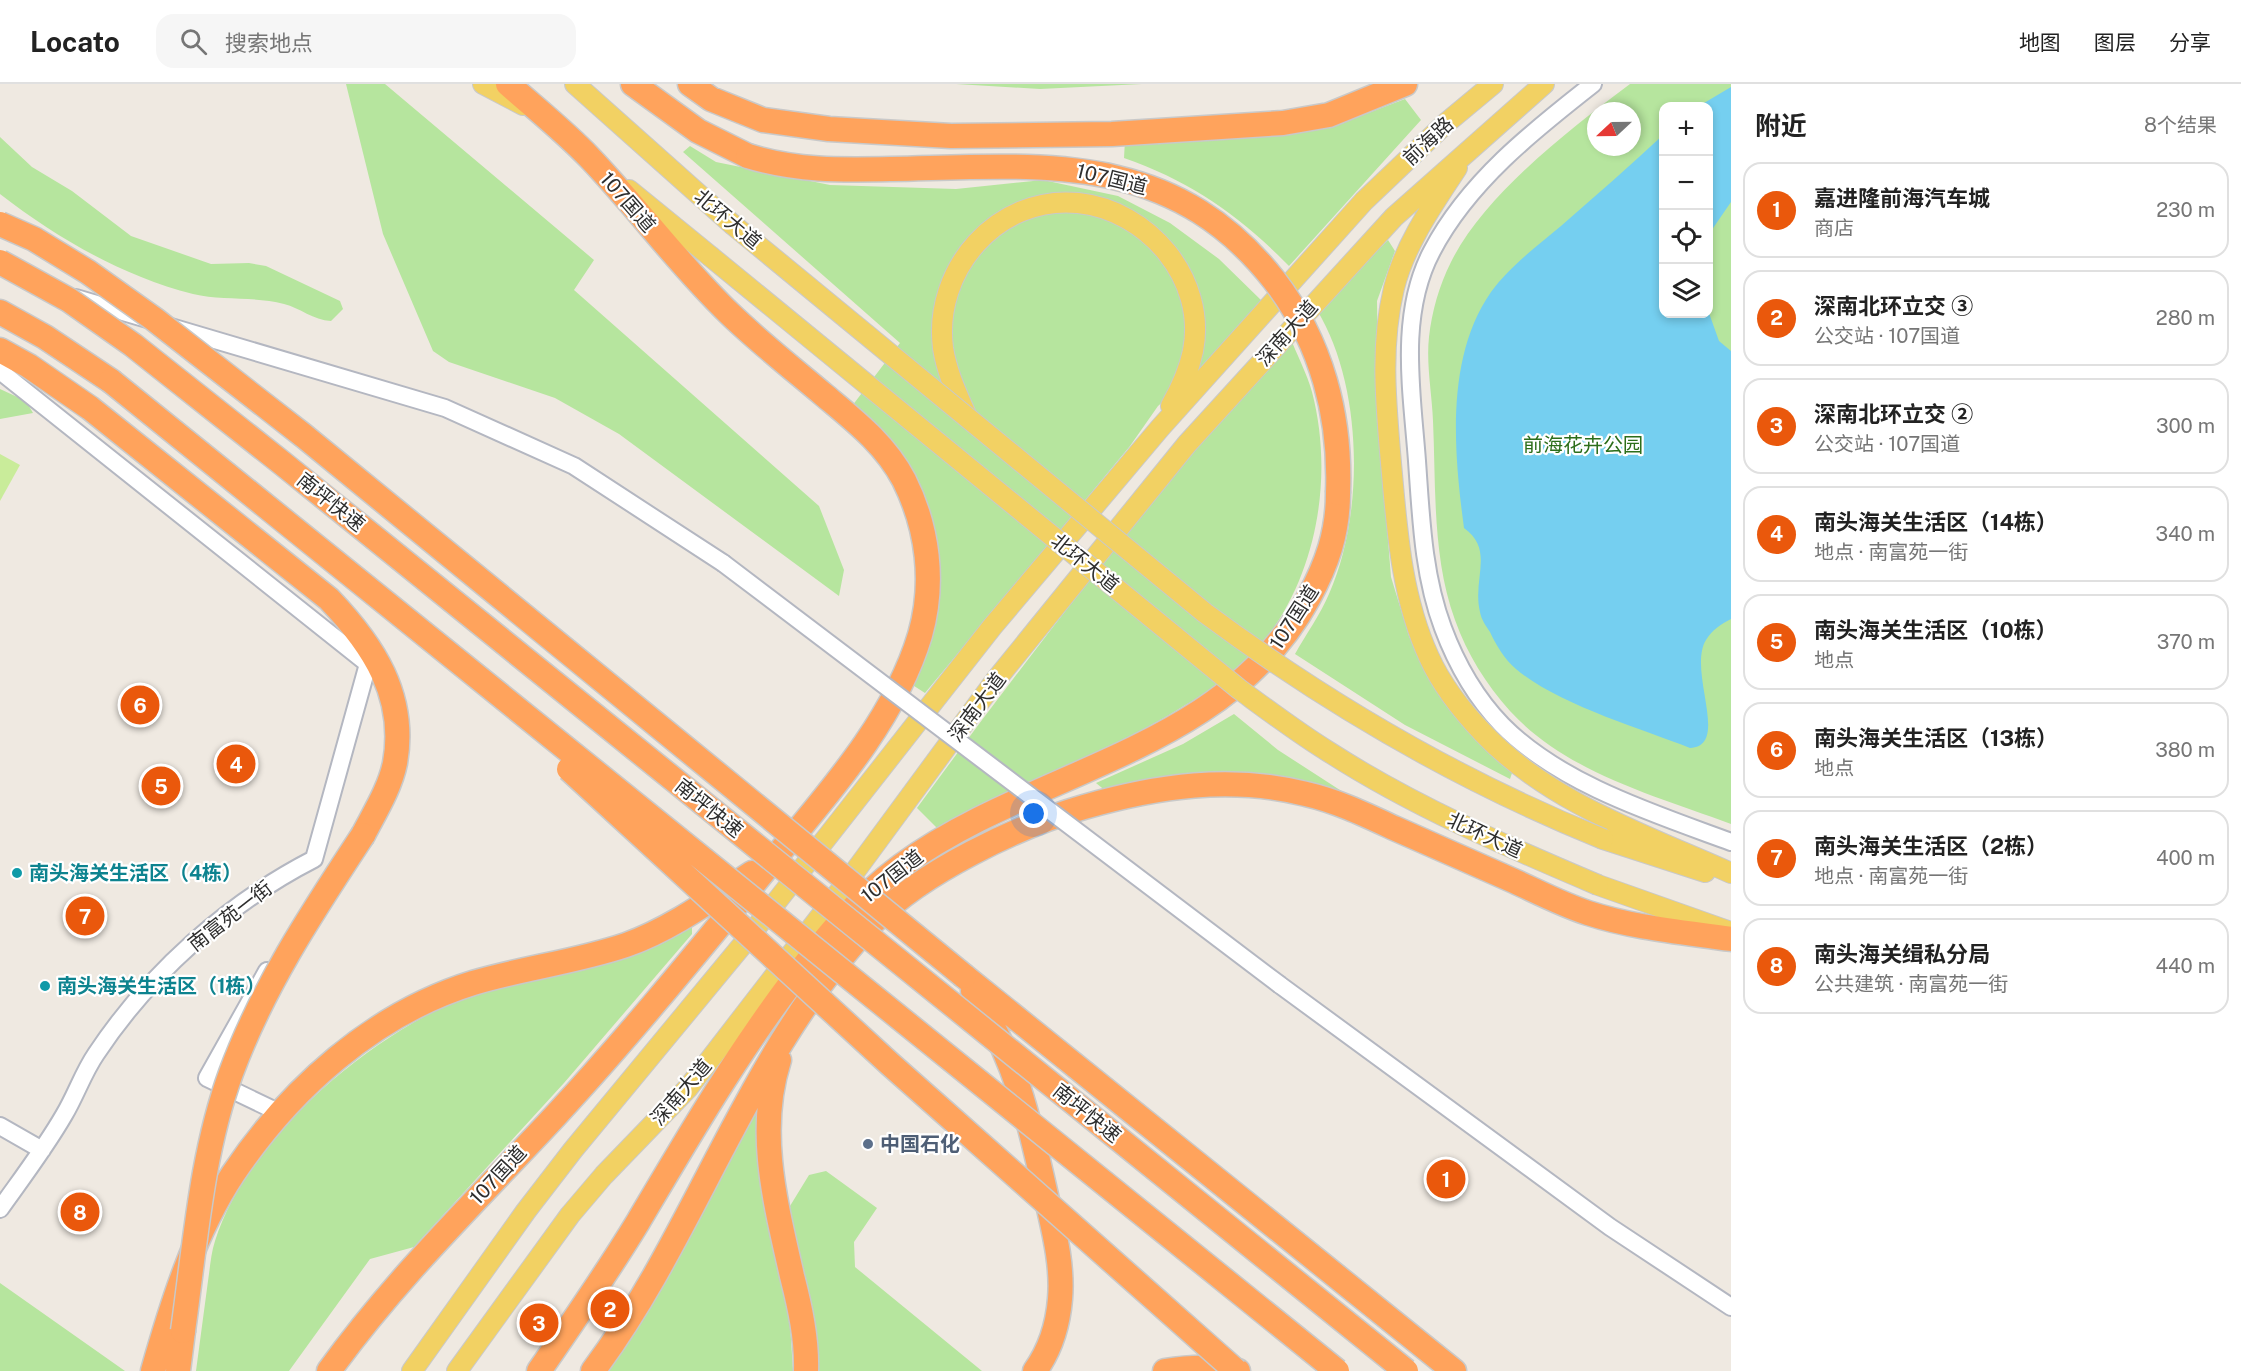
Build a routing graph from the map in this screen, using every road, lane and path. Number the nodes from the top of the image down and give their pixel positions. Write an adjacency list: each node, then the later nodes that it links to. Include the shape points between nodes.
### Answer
1 (483, 84): 10 (main road)
2 (508, 84): 10 (highway, 北环大道)
3 (575, 84): 20 (main road, 北环大道, bridge, via 732,224)
4 (633, 84): 30 (highway, 107国道, bridge, via 698,131 748,156 803,169 1025,166 1078,169 1131,180 1180,200 1249,252 1278,286 1298,316 1321,366 1334,417 1338,520 1330,553 1317,582 1279,645 1246,678 1179,726 927,849 877,885)
5 (690, 84): 6 (highway, via 711,99 763,120 796,126 951,136 1112,134 1306,119 1353,107)
6 (1405, 84)
7 (1493, 84): 13 (main road, 前海路)
8 (1544, 84): 11 (main road, 深南大道)
9 (1593, 84): 23 (street, via 1523,142 1476,188 1424,267 1413,311 1410,354 1423,544 1442,627 1478,696 1503,725 1557,767 1605,792)
10 (544, 116): 12 (highway, 北环大道)
11 (1477, 141): 26 (main road, via 1414,237 1387,320 1386,395 1397,531 1414,617 1430,658 1453,698 1521,768 1609,818); 27 (main road, 深南大道, via 1394,217 1187,444 995,681)
12 (588, 156): 24 (highway, 107国道, via 693,278 879,443 904,482 924,535 928,600 910,662 868,736); 29 (main road, 北环大道, bridge, via 1283,722 1329,753 1433,811 1598,885)
13 (1364, 201): 21 (main road, 深南大道)
14 (0, 224): 32 (highway, bridge, via 34,239 88,272 304,436)
15 (0, 262): 51 (highway, 南坪快速, bridge, via 69,300 133,345)
16 (0, 275): 38 (street, bridge, via 445,408 574,466 723,563 1280,985 1610,1227)
17 (0, 312): 22 (highway, bridge, via 111,381)
18 (0, 350): 40 (highway, bridge, via 90,408 329,599 355,626 377,658 390,691 397,726 394,764 382,800 274,976 231,1074 206,1172)
19 (0, 371): 25 (street, via 368,664)
20 (967, 417): 21 (main road, via 943,347 943,310 952,279 969,249 993,226 1023,210 1078,203 1110,210 1139,225 1173,259 1185,281 1195,328 1193,351 1179,392); 28 (main road, 北环大道, bridge, via 1205,613 1291,675 1381,731 1531,810 1603,839)
21 (1160, 428): 42 (main road, 深南大道, via 992,627 744,943 573,1150)
22 (477, 676): 49 (highway, bridge, via 627,825 1062,1219); 50 (highway, bridge)
23 (1731, 842)
24 (782, 850): 34 (highway, via 684,916 627,945 472,983 399,1015 344,1053); 41 (highway, 107国道, via 616,1048 398,1284)
25 (314, 859): 34 (street, via 330,870 244,1008 207,1078); 36 (street, 南富苑一街, via 279,878 230,915 141,992 96,1054)
26 (1731, 873)
27 (853, 874): 30 (highway); 43 (main road, 深南大道, via 688,1088 570,1215)
28 (1731, 880)
29 (1731, 932)
30 (826, 936): 44 (highway, 107国道, via 704,1107 606,1273)
31 (1731, 939): 33 (highway, via 1637,925 1585,912 1367,815 1310,795 1249,784 1188,785 1071,811 998,840 927,880 874,921)
32 (964, 976): 47 (highway, bridge, via 1010,1059 1020,1088 1057,1249 1060,1297 1054,1332); 52 (highway)
33 (790, 1030): 45 (highway, via 752,1092 669,1255); 46 (highway, via 771,1092 769,1148 777,1212 803,1327)
34 (280, 1113): 39 (highway, via 232,1175 204,1229 181,1282)
35 (0, 1126): 36 (street)
36 (42, 1150): 37 (street, 南富苑一街)
37 (0, 1209)
38 (1731, 1307)
39 (153, 1371)
40 (178, 1371)
41 (329, 1371)
42 (412, 1371)
43 (457, 1371)
44 (538, 1371)
45 (593, 1371)
46 (806, 1371)
47 (1035, 1371)
48 (1165, 1371): 49 (highway)
49 (1237, 1371)
50 (1337, 1371)
51 (1406, 1371)
52 (1454, 1371)

